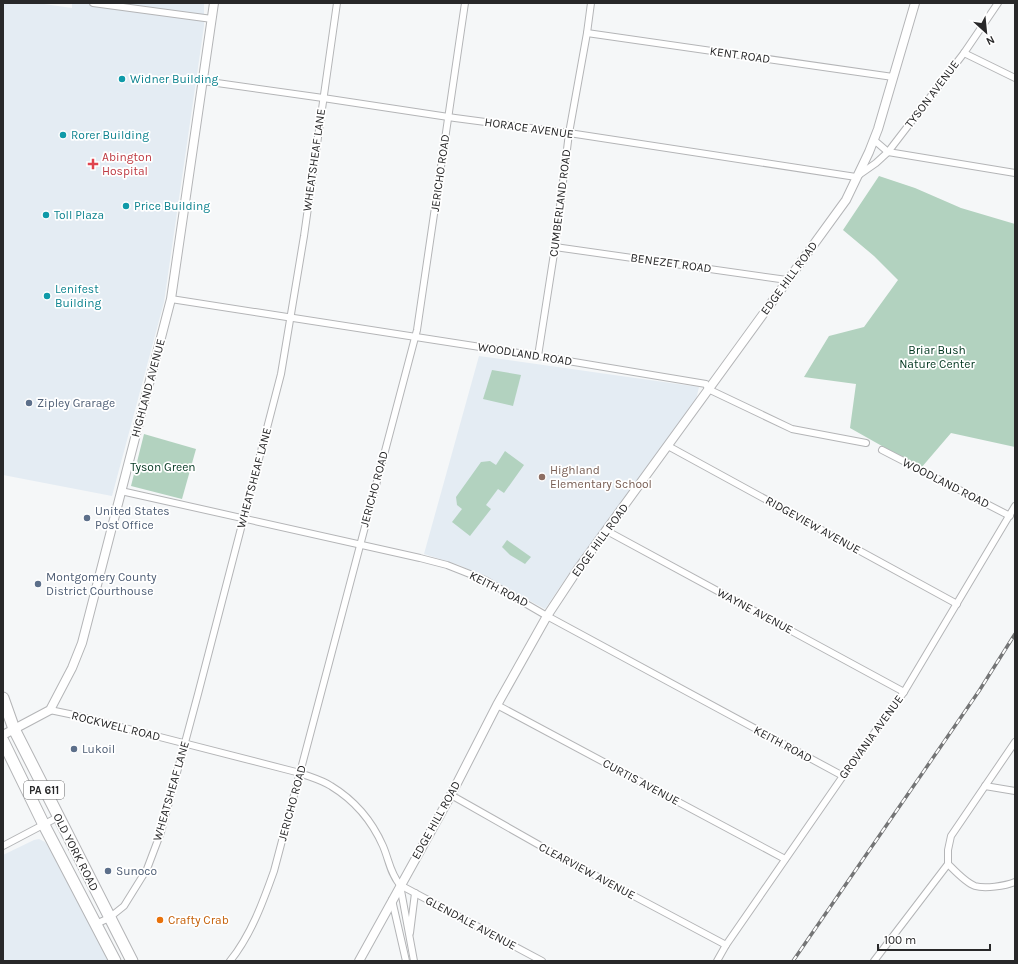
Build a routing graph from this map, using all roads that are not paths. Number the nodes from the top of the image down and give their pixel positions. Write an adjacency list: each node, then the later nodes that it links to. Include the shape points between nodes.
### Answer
1 (93, 3): 8 (street)
2 (214, 3): 8 (street, HIGHLAND AVENUE)
3 (337, 3): 14 (street, WHEATSHEAF LANE)
4 (465, 3): 15 (street, JERICHO ROAD)
5 (591, 3): 9 (street, CUMBERLAND ROAD)
6 (915, 3): 11 (street, EDGE HILL ROAD)
7 (998, 3): 10 (street, TYSON AVENUE)
8 (212, 19): 13 (street, HIGHLAND AVENUE)
9 (587, 33): 11 (street, KENT ROAD); 16 (street, CUMBERLAND ROAD)
10 (964, 53): 12 (street); 18 (street, TYSON AVENUE)
11 (893, 77): 17 (street, EDGE HILL ROAD)
12 (1015, 78)
13 (203, 81): 14 (street, HORACE AVENUE); 23 (street, HIGHLAND AVENUE)
14 (323, 98): 15 (street, HORACE AVENUE); 24 (street, WHEATSHEAF LANE)
15 (448, 117): 16 (street, HORACE AVENUE); 25 (street, JERICHO ROAD)
16 (569, 133): 20 (street, HORACE AVENUE); 21 (street, CUMBERLAND ROAD)
17 (874, 140): 18 (street); 20 (street, EDGE HILL ROAD)
18 (888, 152): 19 (street); 20 (street, TYSON AVENUE)
19 (1015, 173)
20 (856, 177): 22 (street, EDGE HILL ROAD, via 846,200)
21 (555, 247): 22 (street, BENEZET ROAD); 26 (street, CUMBERLAND ROAD)
22 (787, 280): 27 (street, EDGE HILL ROAD)
23 (171, 299): 24 (street, WOODLAND ROAD); 31 (street, HIGHLAND AVENUE)
24 (291, 318): 25 (street, WOODLAND ROAD); 34 (street, WHEATSHEAF LANE, via 281,374)
25 (415, 337): 26 (street, WOODLAND ROAD); 36 (street, JERICHO ROAD)
26 (538, 356): 27 (street, WOODLAND ROAD, via 706,384)
27 (708, 389): 28 (street, WOODLAND ROAD, via 792,430); 29 (street, EDGE HILL ROAD)
28 (866, 443)
29 (668, 446): 35 (street, EDGE HILL ROAD); 37 (street, RIDGEVIEW AVENUE)
30 (882, 450): 33 (street, WOODLAND ROAD)
31 (121, 491): 34 (street, KEITH ROAD); 42 (street, HIGHLAND AVENUE, via 82,643)
32 (1015, 506): 33 (street, GROVANIA AVENUE)
33 (1010, 516): 37 (street, GROVANIA AVENUE)
34 (243, 518): 36 (street, KEITH ROAD); 47 (street, WHEATSHEAF LANE)
35 (607, 531): 38 (street, EDGE HILL ROAD); 39 (street, WAYNE AVENUE)
36 (360, 545): 38 (street, KEITH ROAD, via 447,565 485,580); 48 (street, JERICHO ROAD)
37 (957, 604): 39 (street, GROVANIA AVENUE)
38 (547, 616): 41 (street, EDGE HILL ROAD); 49 (street, KEITH ROAD)
39 (904, 692): 49 (street, GROVANIA AVENUE)
40 (3, 698): 43 (highway, OLD YORK ROAD / PA 611)
41 (497, 705): 52 (street, EDGE HILL ROAD); 56 (street, CURTIS AVENUE)
42 (50, 710): 43 (street); 47 (street, ROCKWELL ROAD)
43 (14, 729): 44 (street); 53 (highway, OLD YORK ROAD / PA 611)
44 (3, 735)
45 (3, 741): 54 (highway, OLD YORK ROAD / PA 611)
46 (1015, 742): 50 (street)
47 (184, 743): 48 (street, ROCKWELL ROAD); 62 (street, WHEATSHEAF LANE, via 161,832 147,869 124,906)
48 (300, 773): 59 (street, ROCKWELL ROAD, via 330,786 364,814 383,846 390,869); 68 (street, JERICHO ROAD, via 270,884 261,907)
49 (843, 776): 56 (street, GROVANIA AVENUE)
50 (985, 786): 51 (street); 57 (street, via 951,836)
51 (1015, 791)
52 (451, 795): 59 (street, EDGE HILL ROAD); 65 (street, CLEARVIEW AVENUE)
53 (58, 817): 54 (street); 62 (highway, OLD YORK ROAD / PA 611)
54 (44, 824): 55 (street); 63 (highway, OLD YORK ROAD / PA 611)
55 (3, 846)
56 (785, 859): 65 (street, GROVANIA AVENUE)
57 (948, 864): 58 (street, via 975,886 1002,886); 74 (street)
58 (1015, 882)
59 (400, 885): 60 (street, GLENDALE AVENUE); 61 (street, EDGE HILL ROAD); 64 (street, ROCKWELL ROAD)
60 (415, 893): 64 (street, ROCKWELL ROAD); 72 (street, GLENDALE AVENUE)
61 (392, 900): 69 (street, EDGE HILL ROAD); 70 (street)
62 (110, 918): 63 (street, WHEATSHEAF LANE); 67 (highway, OLD YORK ROAD / PA 611)
63 (96, 924): 66 (highway, OLD YORK ROAD / PA 611)
64 (410, 941): 71 (street, ROCKWELL ROAD)
65 (726, 945): 73 (street, GROVANIA AVENUE)
66 (116, 961)
67 (132, 961)
68 (230, 961)
69 (359, 961)
70 (406, 961)
71 (414, 961)
72 (542, 961)
73 (717, 961)
74 (874, 961)

